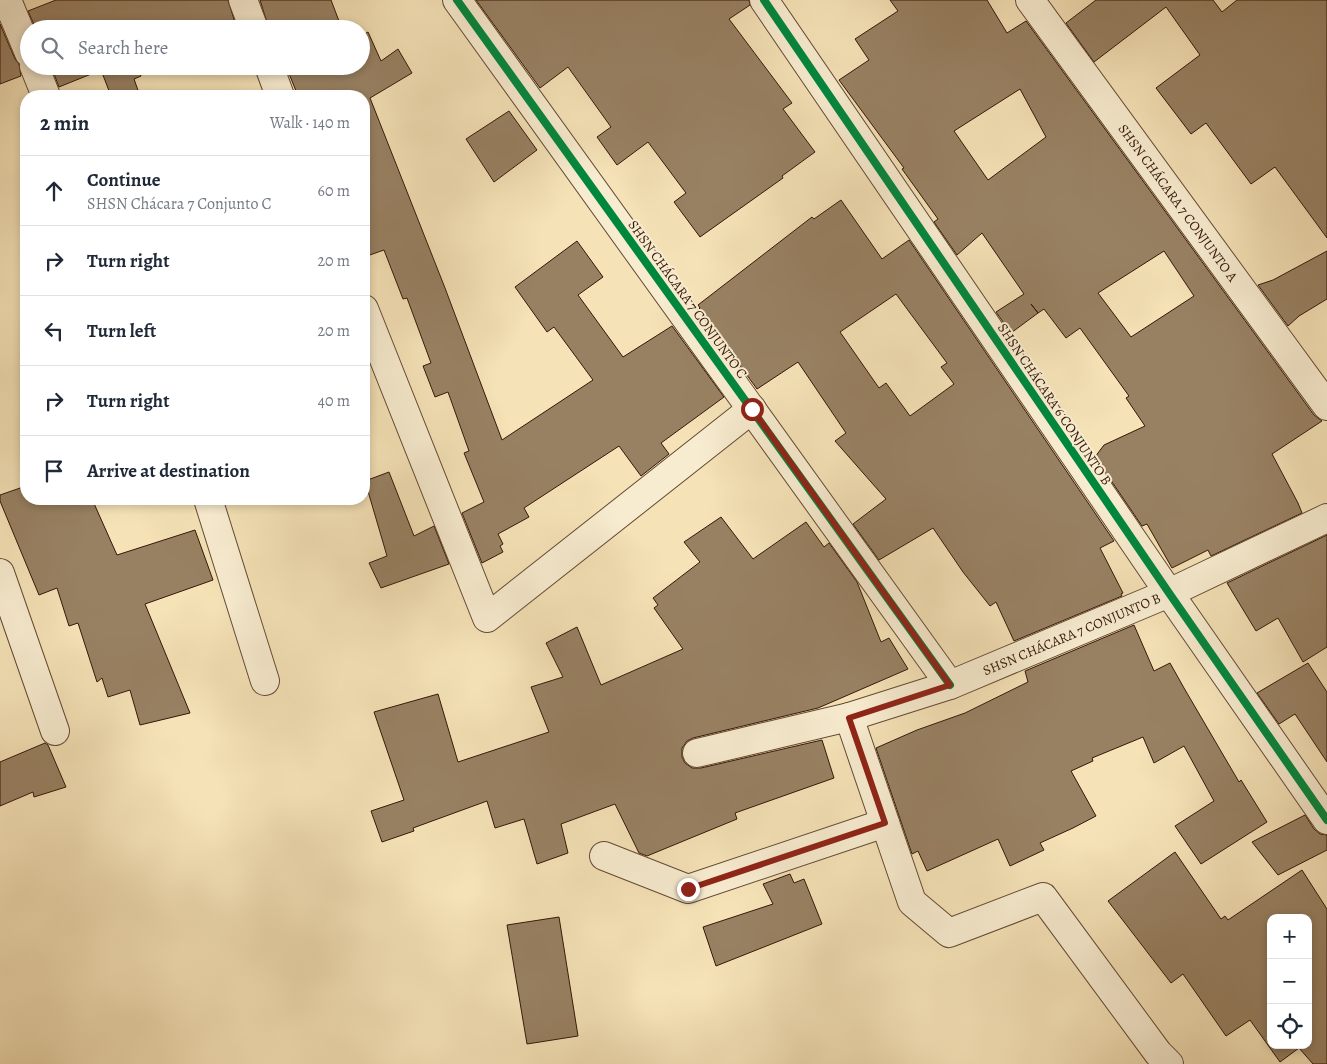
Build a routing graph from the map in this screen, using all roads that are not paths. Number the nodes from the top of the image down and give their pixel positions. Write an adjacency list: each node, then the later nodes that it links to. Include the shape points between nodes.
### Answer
1 (7, 0): 7 (street)
2 (243, 0): 6 (street)
3 (457, 0): 14 (street, SHSN CHÁCARA 7 CONJUNTO C)
4 (764, 0): 18 (street, SHSN CHÁCARA 6 CONJUNTO B)
5 (1030, 0): 13 (street, SHSN CHÁCARA 7 CONJUNTO A)
6 (251, 20)
7 (20, 31)
8 (38, 75): 10 (street)
9 (272, 75): 11 (street)
10 (44, 90)
11 (278, 90)
12 (370, 324): 14 (street, via 487,618)
13 (1327, 406)
14 (752, 409): 20 (street, SHSN CHÁCARA 7 CONJUNTO C)
15 (210, 505): 19 (street)
16 (1327, 518): 18 (street, SHSN CHÁCARA 7 CONJUNTO B)
17 (0, 573): 22 (street)
18 (1169, 593): 20 (street, SHSN CHÁCARA 7 CONJUNTO B); 24 (street, SHSN CHÁCARA 6 CONJUNTO B)
19 (265, 681)
20 (950, 685): 21 (street, SHSN CHÁCARA 7 CONJUNTO B)
21 (849, 718): 23 (street, SHSN CHÁCARA 7 CONJUNTO B); 25 (street)
22 (55, 731)
23 (697, 753)
24 (1327, 820)
25 (885, 823): 26 (street, via 688,889); 27 (street, via 912,902 949,933 1043,897)
26 (604, 856)
27 (1169, 1064)

